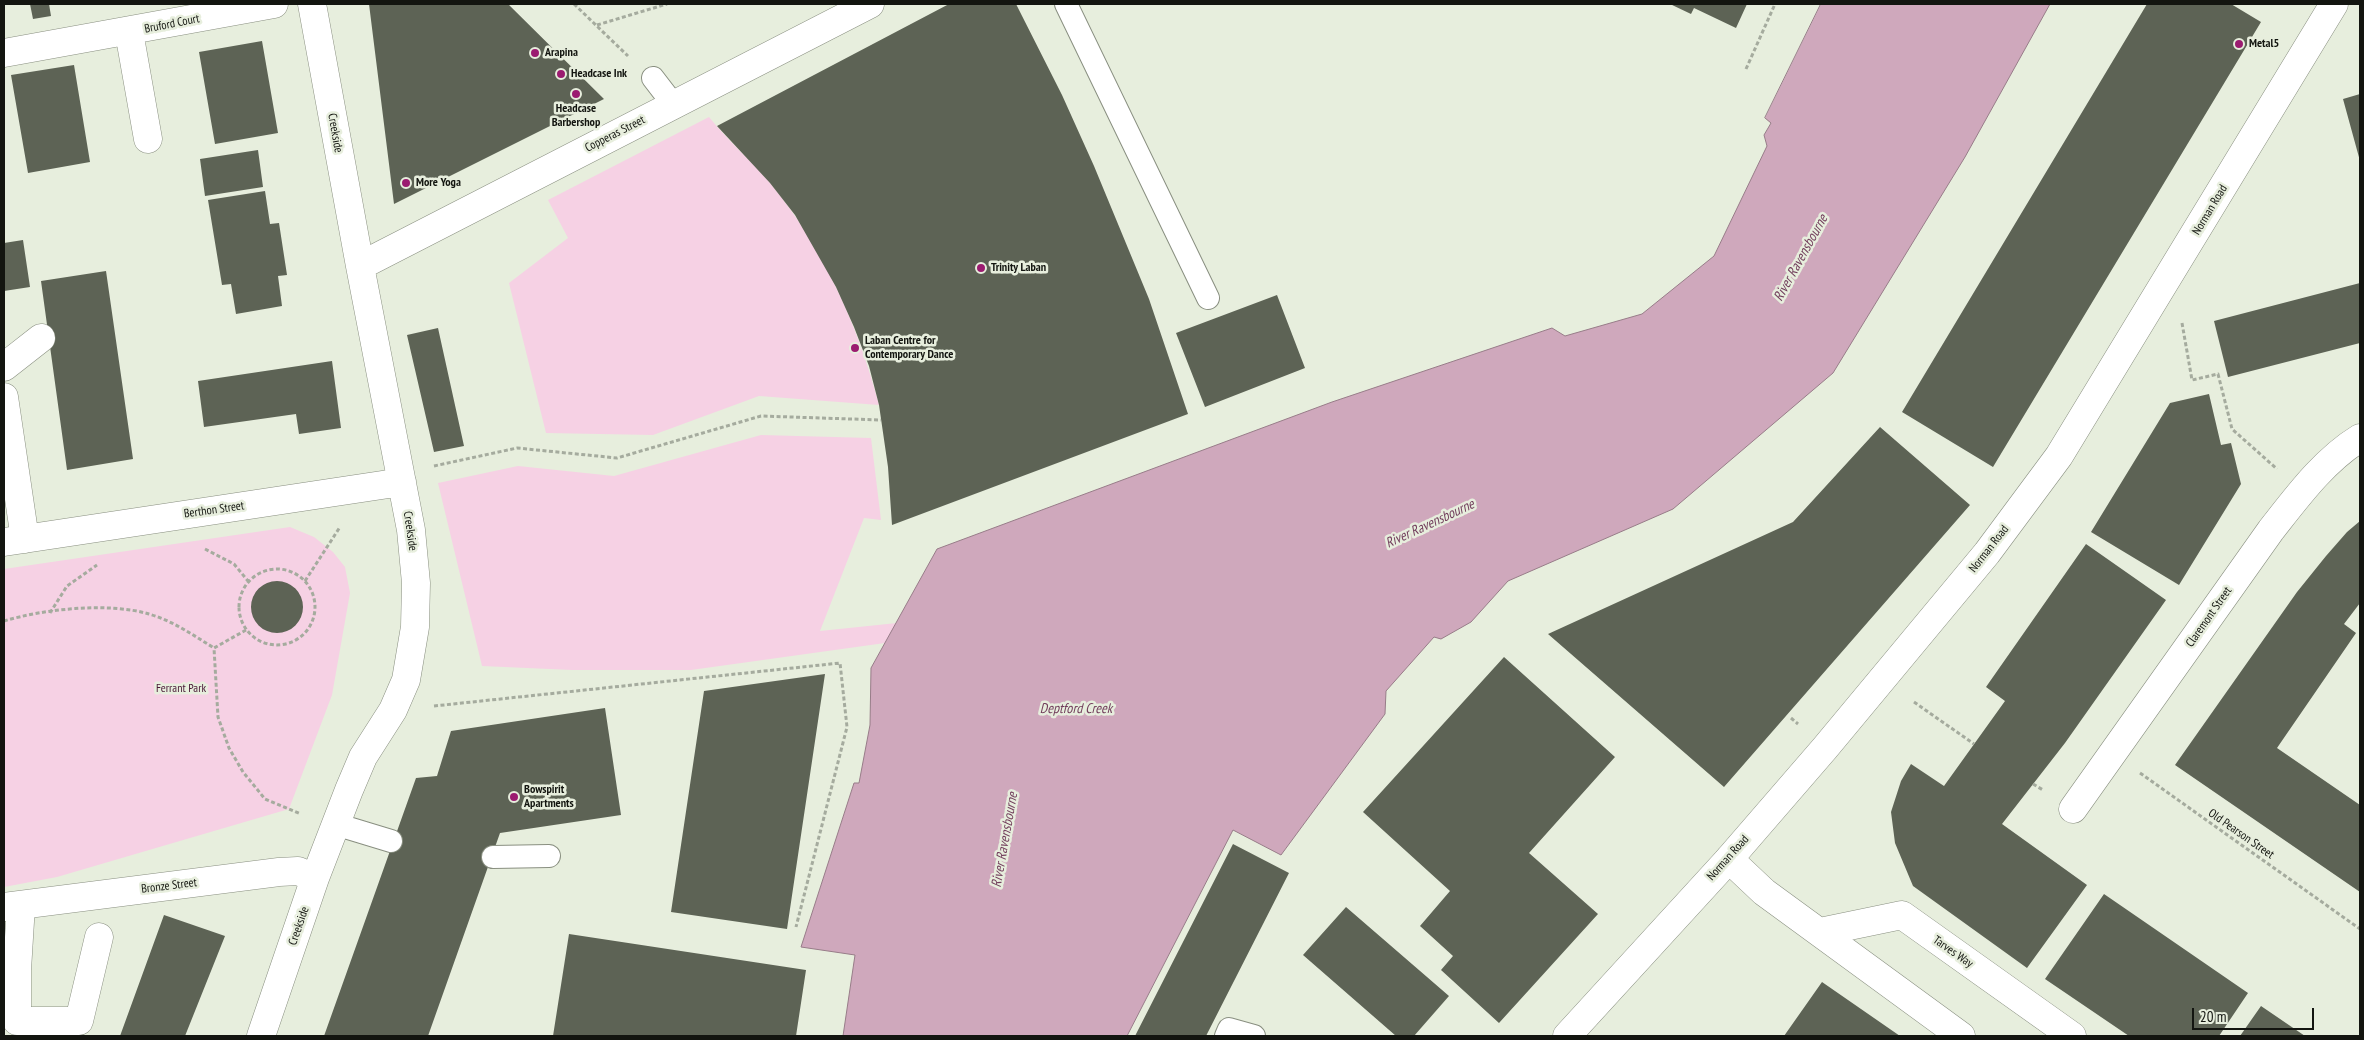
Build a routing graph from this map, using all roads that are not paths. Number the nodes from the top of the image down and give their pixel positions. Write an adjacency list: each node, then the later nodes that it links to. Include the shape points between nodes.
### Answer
1 (274, 4): 6 (street, Bruford Court)
2 (312, 4): 11 (street, Creekside)
3 (870, 4): 9 (street, Copperas Street)
4 (1066, 4): 12 (lane)
5 (2334, 4): 24 (street, Norman Road, via 2059,456 1981,560)
6 (128, 32): 7 (street, Bruford Court); 10 (street, Bruford Court)
7 (4, 53)
8 (652, 78): 9 (lane)
9 (673, 104): 11 (street, Copperas Street)
10 (148, 139)
11 (360, 266): 17 (street, Creekside)
12 (1208, 298)
13 (41, 338): 14 (street)
14 (4, 367)
15 (4, 397): 18 (street, Berthon Street)
16 (2360, 438): 19 (street, Claremont Street, via 2345,447 2302,490 2271,530)
17 (402, 482): 18 (street, Berthon Street); 20 (street, Creekside, via 416,583 415,627 406,680 394,710 363,757)
18 (15, 540)
19 (2073, 810)
20 (335, 824): 21 (lane); 25 (street, Creekside)
21 (391, 841)
22 (549, 856): 23 (lane)
23 (493, 857)
24 (1729, 859): 27 (street, via 1764,892); 30 (street, Norman Road)
25 (316, 878): 26 (street, Bronze Street, via 298,871 280,872); 31 (street, Creekside)
26 (12, 906): 29 (street, Bronze Street)
27 (1820, 932): 34 (street); 35 (street, Tarves Way, via 1902,915)
28 (99, 937): 29 (street, Bronze Street, via 79,1021 17,1021)
29 (10, 971)
30 (1579, 1032)
31 (261, 1036)
32 (1226, 1036): 33 (lane, via 1229,1029)
33 (1254, 1036)
34 (1962, 1036)
35 (2072, 1036)

